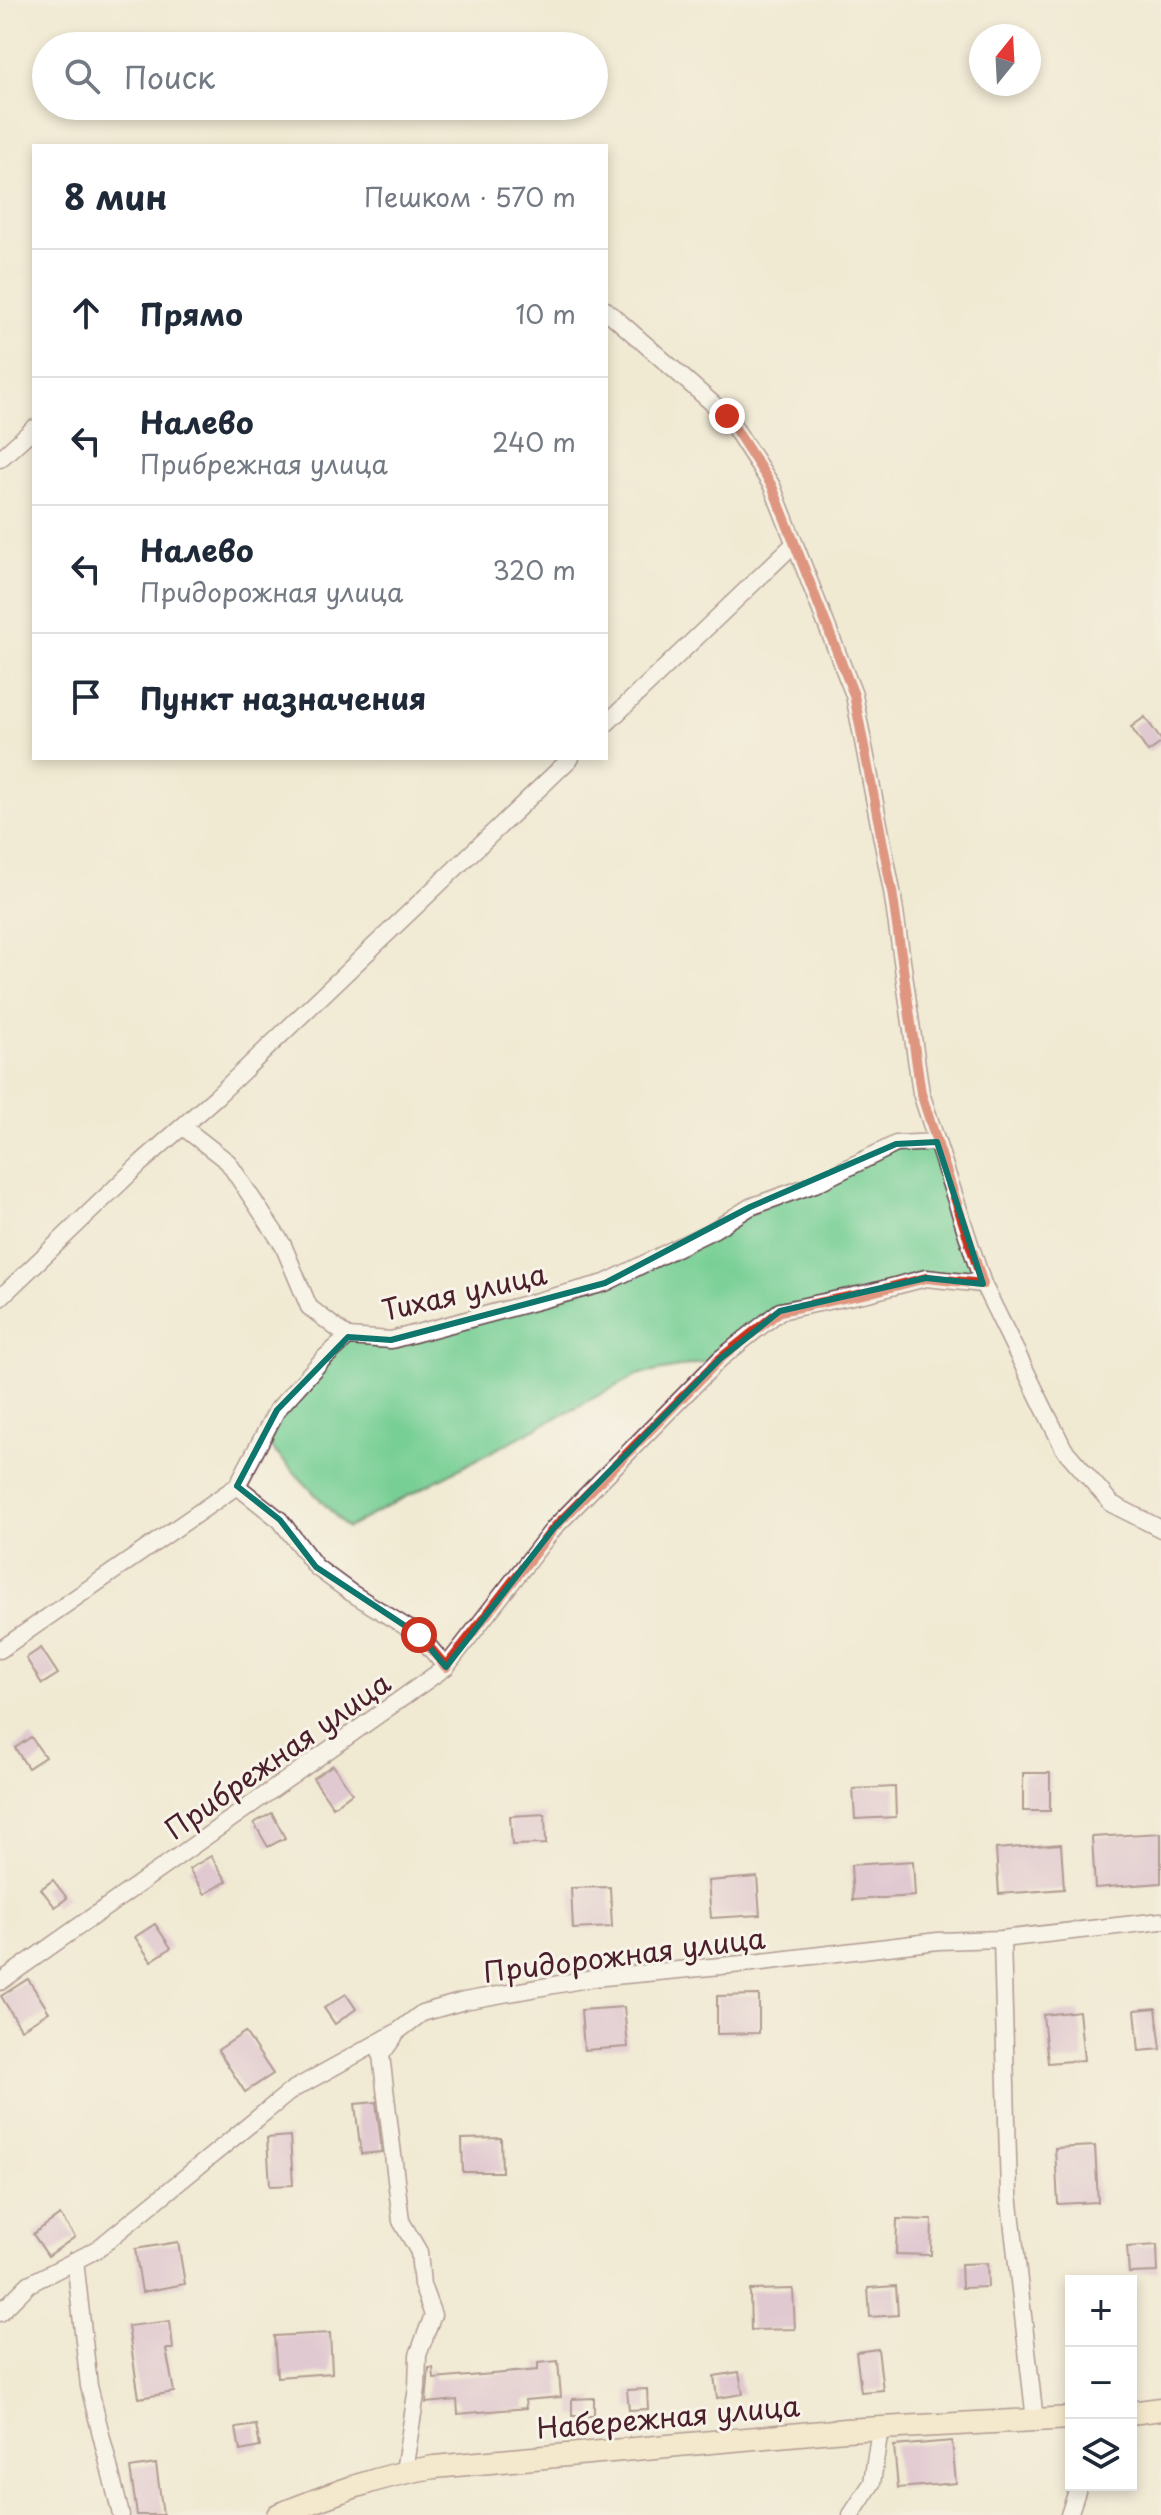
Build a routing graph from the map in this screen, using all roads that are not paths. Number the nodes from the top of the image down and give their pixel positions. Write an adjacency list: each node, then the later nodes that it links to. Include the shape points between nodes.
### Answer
1 (608, 312): 4 (street, via 727,416 772,486)
2 (32, 430): 3 (street)
3 (0, 459)
4 (794, 544): 5 (street); 8 (street, via 854,695 892,891 921,1093)
5 (608, 722)
6 (569, 760): 7 (street)
7 (183, 1127): 10 (street); 11 (street, via 228,1162 283,1245 309,1307)
8 (937, 1142): 9 (street); 11 (street, Тихая улица, via 896,1144 815,1184 750,1207 605,1283 391,1340)
9 (983, 1284): 13 (street, via 1064,1449 1112,1504); 15 (street, Прибрежная улица, via 926,1278 780,1311 720,1359 554,1528)
10 (0, 1298)
11 (348, 1337): 12 (street, Тихая улица, via 277,1410)
12 (237, 1486): 14 (street, Тихая улица); 15 (street, via 280,1520 316,1567 419,1635)
13 (1161, 1529)
14 (0, 1650)
15 (446, 1667): 18 (street, Прибрежная улица)
16 (1161, 1921): 17 (street, Придорожная улица)
17 (1002, 1939): 19 (street, Придорожная улица, via 938,1941 593,1978 464,2001 422,2013); 25 (street, via 1009,2194)
18 (0, 1982)
19 (397, 2032): 20 (street, Придорожная улица, via 292,2090 96,2250); 27 (street, via 381,2055 401,2221 419,2252 422,2285 433,2315 418,2355)
20 (75, 2260): 21 (street, Придорожная улица, via 29,2284); 29 (street, via 89,2386)
21 (0, 2313)
22 (1161, 2409): 23 (street)
23 (1137, 2412)
24 (1065, 2418): 25 (street, Набережная улица)
25 (1035, 2420): 26 (street, Набережная улица)
26 (880, 2428): 27 (street, Набережная улица); 31 (street, via 872,2483)
27 (404, 2471): 30 (street, Набережная улица)
28 (1077, 2491): 32 (street)
29 (121, 2515)
30 (278, 2515)
31 (851, 2515)
32 (1069, 2515)

